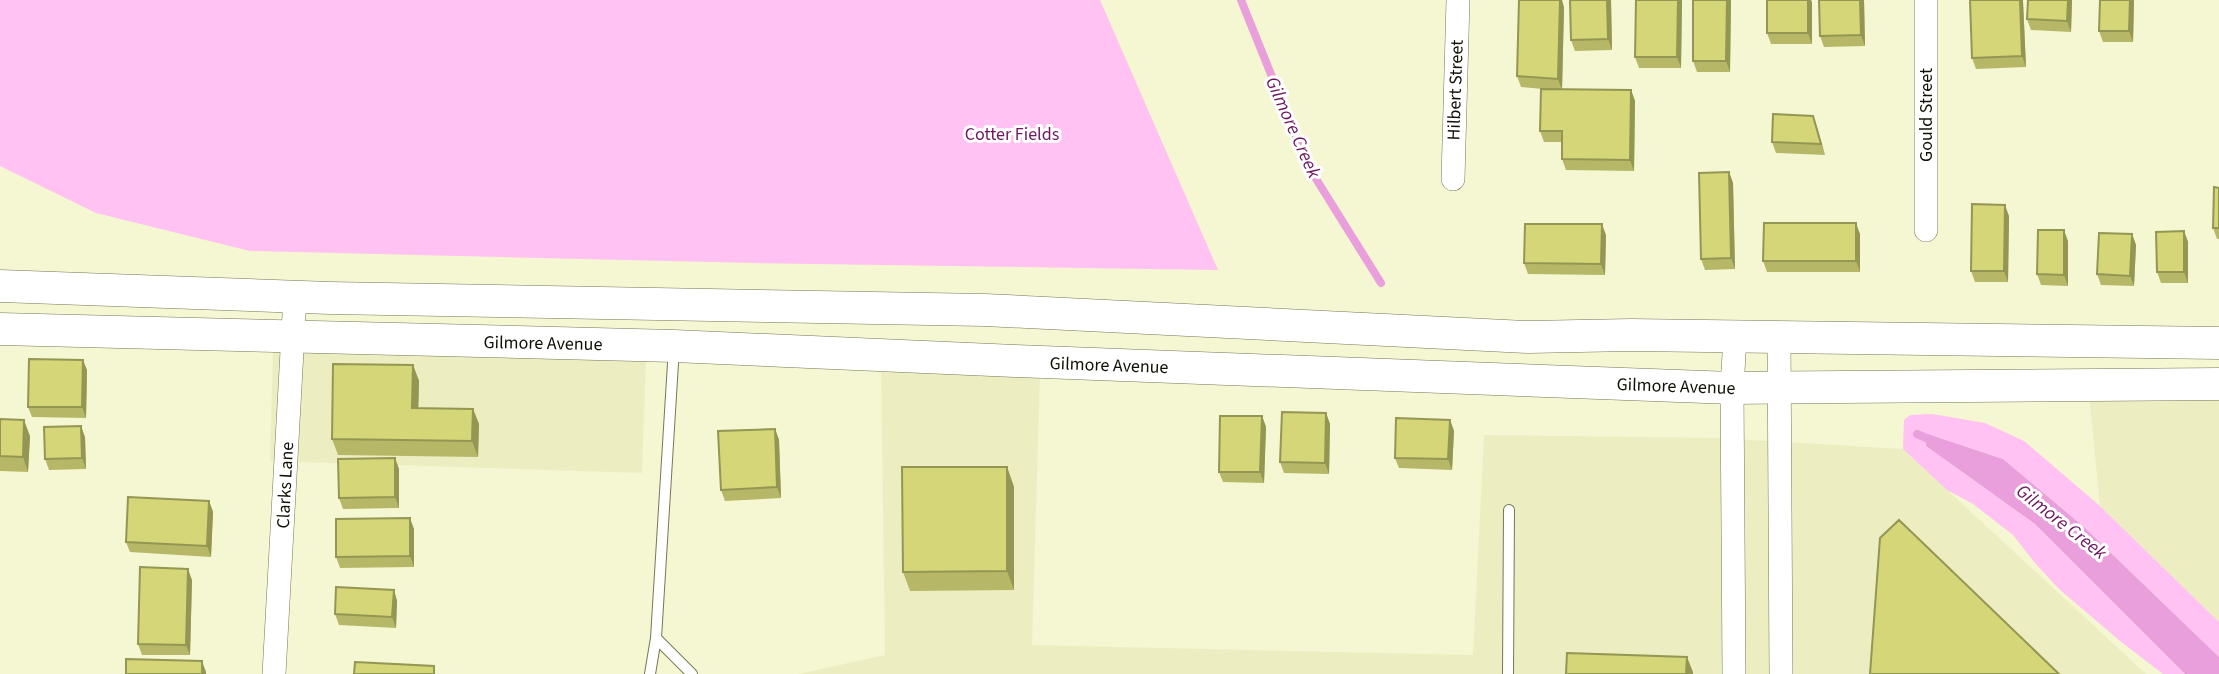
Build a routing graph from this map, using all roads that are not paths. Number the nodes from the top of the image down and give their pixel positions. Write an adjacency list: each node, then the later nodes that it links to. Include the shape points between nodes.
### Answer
1 (1458, 0): 3 (street, Hilbert Street)
2 (1926, 0): 4 (street, Gould Street)
3 (1453, 179)
4 (1926, 230)
5 (0, 264): 7 (street)
6 (0, 286): 7 (street)
7 (66, 288): 8 (street)
8 (295, 297): 10 (street, Clarks Lane); 11 (street, via 985,310 1528,337)
9 (0, 329): 10 (street, Gilmore Avenue)
10 (294, 337): 14 (street, Gilmore Avenue); 20 (street, Clarks Lane)
11 (1735, 338): 12 (street); 17 (street)
12 (1779, 338): 13 (street); 16 (street)
13 (2219, 343)
14 (674, 346): 17 (street, Gilmore Avenue); 19 (lane)
15 (2219, 384): 16 (street, Gilmore Avenue)
16 (1778, 387): 17 (street, Gilmore Avenue); 25 (street)
17 (1732, 388): 24 (street)
18 (1509, 510): 23 (lane)
19 (656, 638): 21 (lane); 22 (lane)
20 (274, 674)
21 (650, 674)
22 (692, 674)
23 (1507, 674)
24 (1734, 674)
25 (1781, 674)

